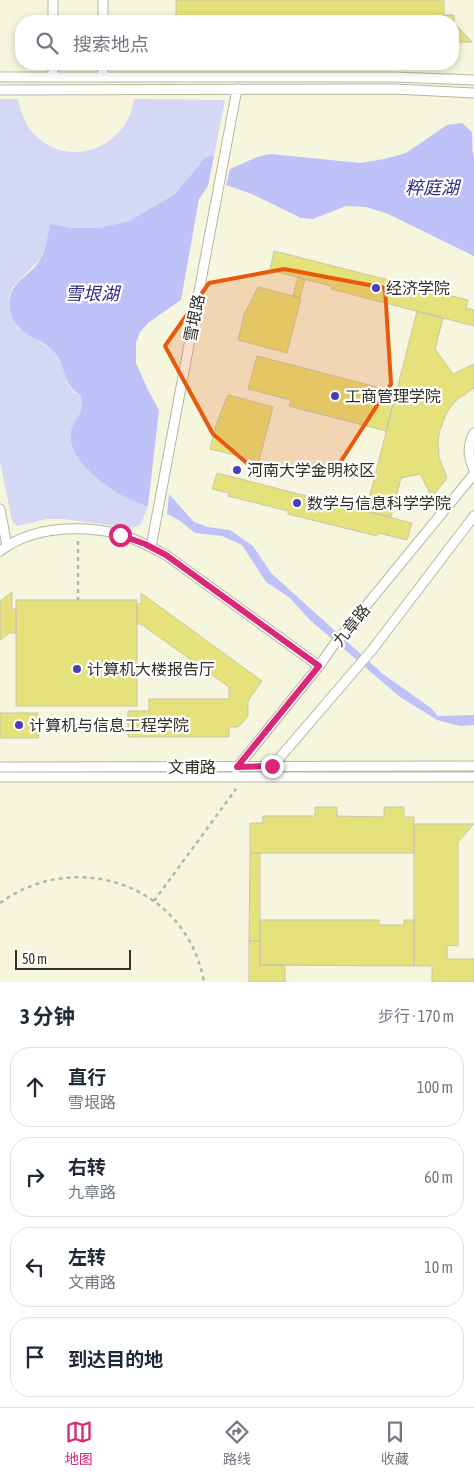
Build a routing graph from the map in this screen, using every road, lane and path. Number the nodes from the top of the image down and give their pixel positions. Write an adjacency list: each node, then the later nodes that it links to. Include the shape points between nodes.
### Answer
1 (53, 0): 3 (lane)
2 (103, 0): 4 (lane)
3 (53, 15)
4 (103, 15)
5 (53, 70): 8 (lane)
6 (103, 70): 9 (lane)
7 (0, 77): 8 (lane)
8 (53, 77): 9 (lane)
9 (103, 77): 10 (lane)
10 (474, 80)
11 (237, 89): 12 (lane); 13 (lane, via 395,89); 20 (lane, 雪垠路)
12 (0, 90)
13 (474, 93)
14 (474, 433): 15 (lane, via 468,453)
15 (474, 470)
16 (474, 474): 23 (lane, 九章路)
17 (0, 509): 21 (lane)
18 (474, 516): 24 (lane, 九章路, via 372,650)
19 (78, 530): 20 (lane, via 120,535); 21 (lane, via 33,533); 22 (path)
20 (151, 547): 23 (lane)
21 (4, 548)
22 (78, 600)
23 (319, 666): 27 (lane, 九章路)
24 (272, 766): 25 (lane, 文甫路); 27 (lane, 文甫路); 31 (lane, 九章路)
25 (474, 766)
26 (0, 767): 27 (lane, 文甫路)
27 (237, 767): 29 (lane, 九章路)
28 (0, 777): 29 (lane, 文甫路)
29 (229, 777): 30 (lane, 文甫路)
30 (245, 777): 31 (lane, 文甫路); 33 (path)
31 (263, 777): 32 (lane, 文甫路)
32 (474, 777)
33 (154, 901): 34 (path, via 115,881 81,876 31,885); 35 (path, via 184,932)
34 (0, 902)
35 (204, 982)

